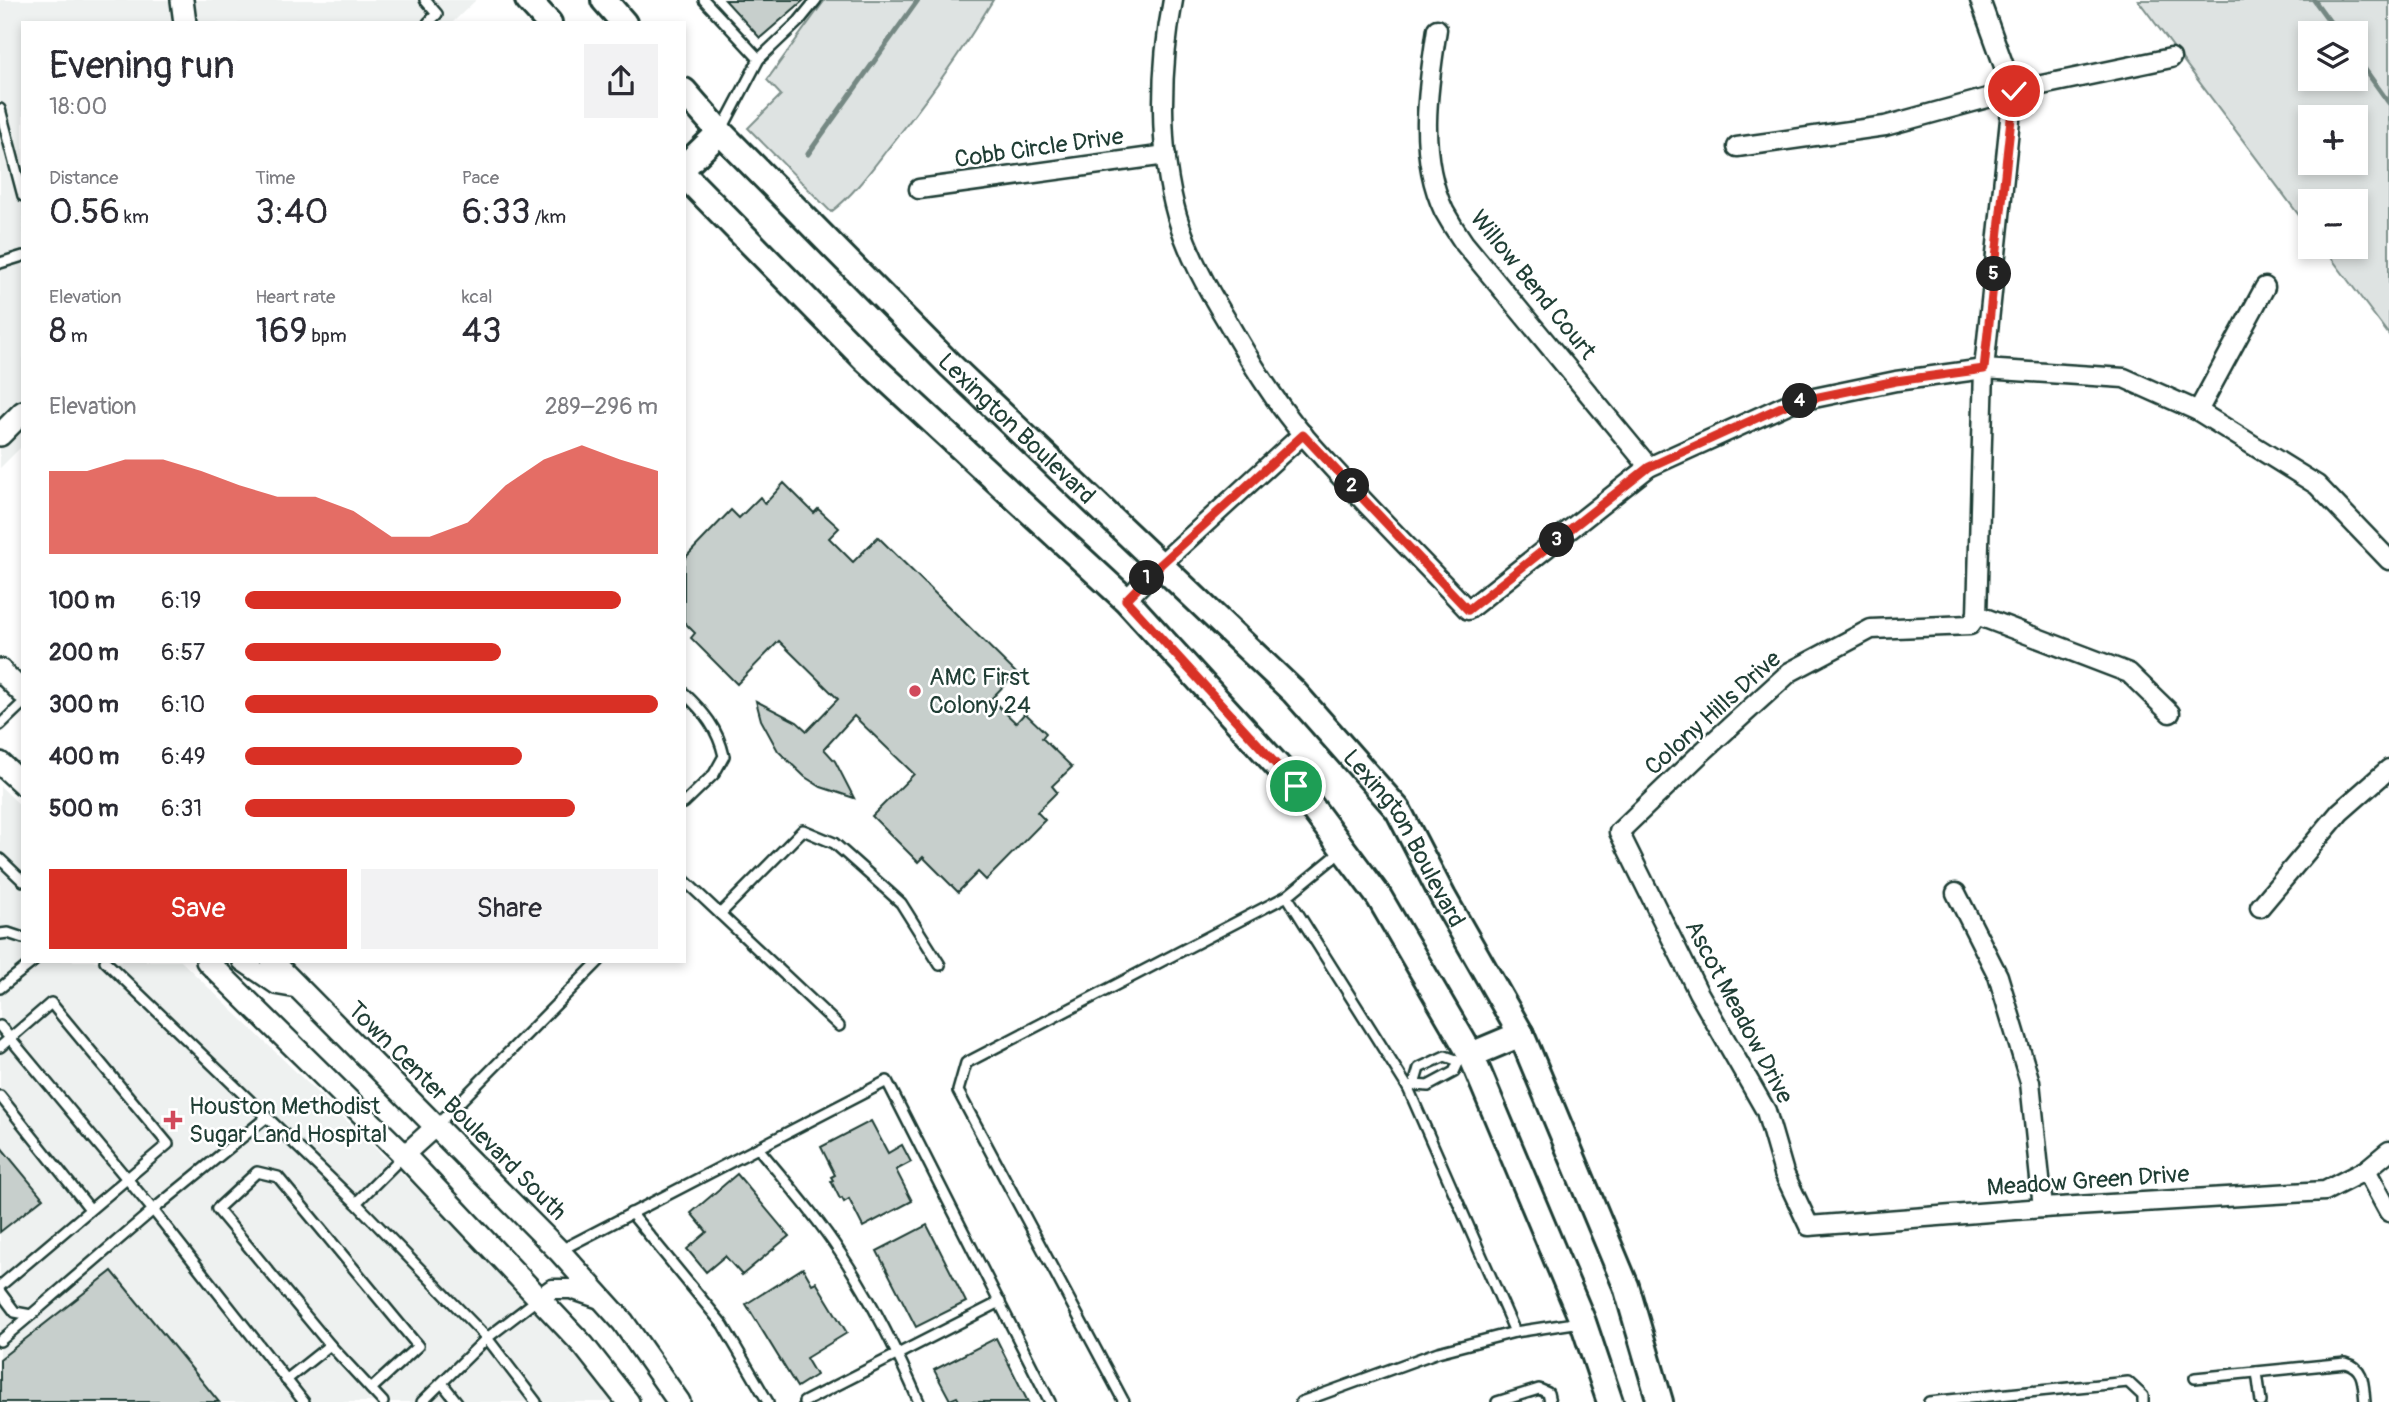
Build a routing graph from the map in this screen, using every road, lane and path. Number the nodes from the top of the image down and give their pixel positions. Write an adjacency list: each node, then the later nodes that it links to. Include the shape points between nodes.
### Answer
1 (182, 0): 9 (street)
2 (425, 0): 10 (lane, via 437,14)
3 (528, 0): 11 (main road)
4 (604, 0): 12 (main road)
5 (704, 0): 15 (lane)
6 (816, 0): 15 (lane)
7 (1173, 0): 21 (street, via 1163,90)
8 (1980, 0): 16 (street)
9 (185, 21)
10 (430, 21)
11 (546, 21)
12 (622, 21)
13 (1437, 29): 34 (street, Willow Bend Court, via 1426,126 1443,210 1464,243)
14 (2171, 58): 16 (street)
15 (759, 59): 19 (lane)
16 (2014, 91): 20 (street, via 1885,126); 29 (street)
17 (686, 93): 19 (main road, Lexington Boulevard)
18 (0, 109): 24 (lane)
19 (720, 132): 22 (main road); 36 (main road, Lexington Boulevard, via 951,366)
20 (1737, 147)
21 (1166, 155): 25 (street, Cobb Circle Drive); 33 (street, via 1177,216 1198,273 1257,372)
22 (686, 165)
23 (686, 177): 37 (main road, via 865,359)
24 (21, 188)
25 (919, 189)
26 (21, 258): 27 (lane)
27 (0, 263)
28 (2265, 287): 30 (street)
29 (1984, 369): 30 (street, via 2124,378); 34 (street, via 1790,403); 38 (street)
30 (2198, 411): 35 (street, via 2317,485)
31 (21, 414): 32 (street)
32 (0, 435)
33 (1303, 435): 34 (street, via 1468,610); 36 (street)
34 (1649, 467)
35 (2389, 560)
36 (1161, 564): 37 (street); 71 (main road, Lexington Boulevard, via 1294,692 1398,810)
37 (1126, 600): 49 (main road, via 1296,786)
38 (1977, 615): 43 (street, via 2129,673); 50 (street, Colony Hills Drive, via 1970,625 1871,629 1790,672 1619,832)
39 (0, 670): 40 (street)
40 (21, 691)
41 (686, 695): 48 (lane, via 719,735 724,756 714,774)
42 (21, 705): 44 (lane)
43 (2170, 713)
44 (0, 725)
45 (0, 763): 47 (street)
46 (2389, 769): 56 (street, via 2340,812)
47 (21, 783)
48 (686, 801)
49 (1343, 849): 55 (lane); 74 (main road, via 1379,897)
50 (1629, 852): 84 (street, Ascot Meadow Drive, via 1698,992 1766,1111)
51 (0, 859): 52 (lane)
52 (21, 879)
53 (686, 882): 57 (lane)
54 (1956, 893): 86 (street, via 1998,976 2030,1082)
55 (1287, 896): 75 (lane); 121 (lane, via 966,1063 958,1091)
56 (2260, 907)
57 (720, 914): 66 (lane, via 803,830 834,842 901,903); 70 (lane)
58 (0, 934): 59 (lane)
59 (21, 937)
60 (31, 963): 67 (lane)
61 (107, 963): 77 (lane)
62 (209, 963): 81 (street)
63 (245, 963): 68 (street, via 277,985)
64 (274, 963): 68 (street, Town Center Boulevard South)
65 (597, 963): 78 (lane)
66 (940, 965)
67 (0, 988)
68 (300, 989): 78 (street, Town Center Boulevard South)
69 (0, 1026): 72 (lane)
70 (839, 1026)
71 (1521, 1034): 74 (main road); 126 (main road, Lexington Boulevard, via 1626,1286)
72 (10, 1038): 73 (lane); 83 (lane); 83 (lane, via 51,1003 168,1144)
73 (0, 1047)
74 (1465, 1058): 75 (lane, via 1454,1072 1428,1086); 75 (lane, via 1445,1056 1419,1068); 98 (main road)
75 (1411, 1086): 99 (lane)
76 (0, 1096): 87 (lane)
77 (267, 1117): 85 (lane); 88 (lane)
78 (436, 1126): 81 (street); 91 (street, Town Center Boulevard South)
79 (758, 1148): 90 (lane); 96 (lane, via 887,1081); 103 (lane, via 841,1254)
80 (2389, 1151): 82 (street, Meadow Green Drive)
81 (404, 1155): 85 (lane); 94 (street)
82 (2366, 1170): 86 (street, Meadow Green Drive, via 2325,1191); 89 (street)
83 (127, 1179): 87 (lane); 88 (lane)
84 (1796, 1199): 86 (street, Meadow Green Drive, via 1809,1226)
85 (356, 1203): 100 (lane)
86 (2043, 1208)
87 (90, 1209): 92 (lane)
88 (153, 1210): 97 (lane); 106 (lane)
89 (2389, 1212)
90 (631, 1213): 91 (lane); 117 (lane, via 700,1293)
91 (559, 1251): 95 (street, Town Center Boulevard South)
92 (0, 1286)
93 (0, 1292): 97 (lane, via 15,1312)
94 (538, 1299): 95 (street, via 552,1289 571,1289); 100 (lane); 115 (street, via 584,1346)
95 (603, 1300): 116 (street, Town Center Boulevard South)
96 (1000, 1302): 103 (lane); 120 (lane)
97 (31, 1315): 101 (lane)
98 (1583, 1322): 99 (lane); 125 (main road)
99 (1515, 1332): 122 (lane, via 1438,1352)
100 (487, 1338): 107 (lane); 114 (lane)
101 (0, 1341)
102 (330, 1345): 106 (lane); 108 (lane); 108 (lane, via 217,1209 257,1172 278,1177 418,1346)
103 (898, 1354): 118 (lane); 119 (lane)
104 (2257, 1372): 105 (lane); 129 (lane); 130 (lane, via 2355,1365)
105 (2194, 1378)
106 (286, 1380): 110 (lane)
107 (442, 1383): 112 (lane); 113 (lane)
108 (371, 1388): 111 (lane)
109 (1945, 1401): 127 (lane); 128 (lane, via 2127,1382 2143,1396)
110 (304, 1402)
111 (383, 1402)
112 (422, 1402)
113 (457, 1402)
114 (536, 1402)
115 (628, 1402)
116 (679, 1402)
117 (768, 1402)
118 (804, 1402)
119 (919, 1402)
120 (1050, 1402)
121 (1124, 1402)
122 (1301, 1402)
123 (1497, 1402): 124 (lane, via 1539,1389 1548,1393)
124 (1550, 1402)
125 (1610, 1402)
126 (1660, 1402)
127 (1929, 1402)
128 (2143, 1402)
129 (2261, 1402)
130 (2365, 1402)

